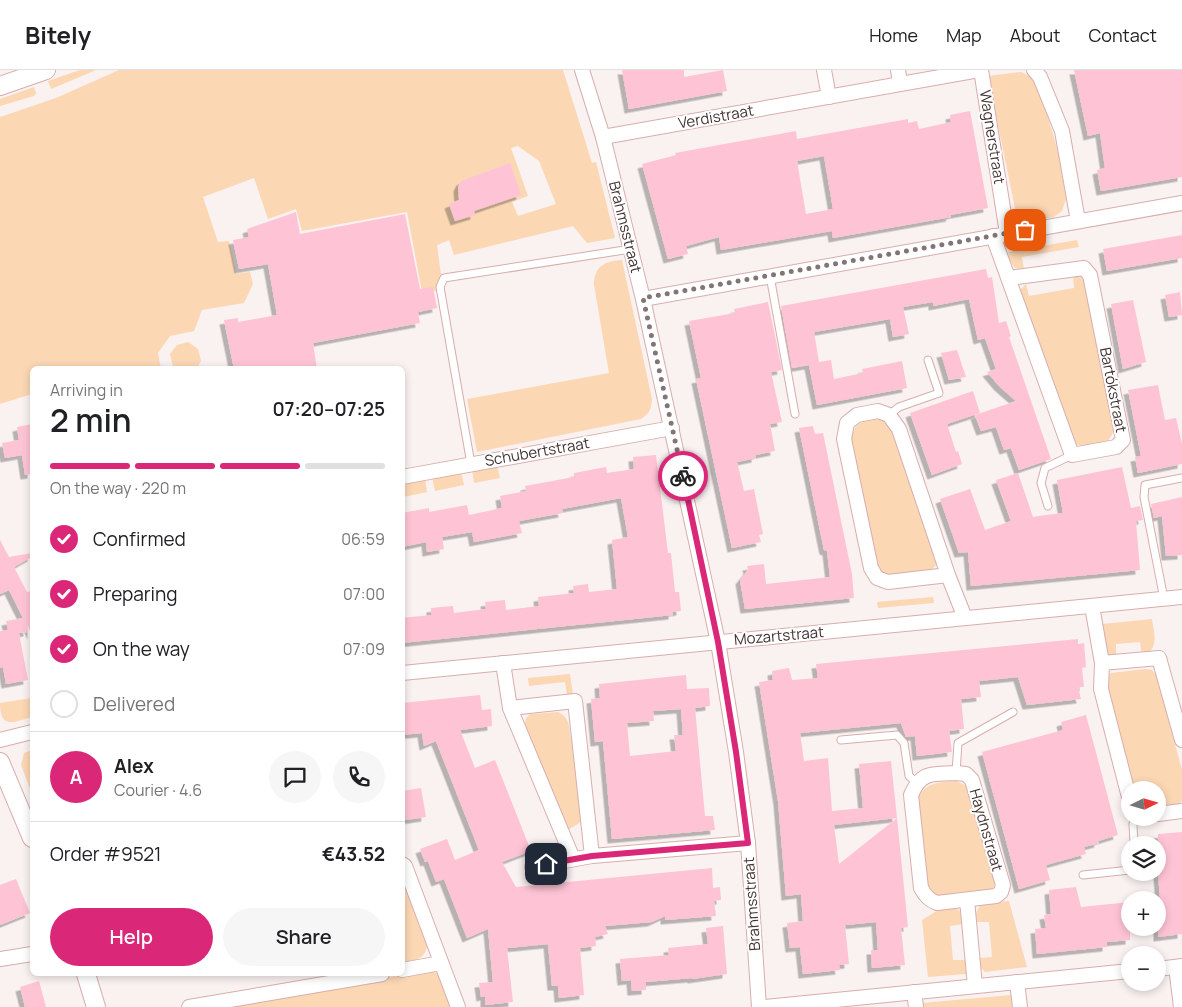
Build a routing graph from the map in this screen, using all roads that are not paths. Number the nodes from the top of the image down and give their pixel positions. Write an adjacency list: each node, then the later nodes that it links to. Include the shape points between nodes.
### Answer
1 (582, 70): 9 (street, Brahmsstraat)
2 (824, 70): 8 (street)
3 (980, 70): 6 (street, Verdistraat); 12 (street, Wagnerstraat)
4 (1034, 70): 11 (street, via 1040,77 1062,131)
5 (37, 71): 7 (street)
6 (899, 77): 8 (street, Verdistraat)
7 (0, 86)
8 (829, 97): 9 (street, Verdistraat)
9 (603, 137): 13 (street, Brahmsstraat)
10 (1182, 203): 11 (street)
11 (1078, 220): 12 (street)
12 (1000, 235): 14 (street); 15 (street)
13 (631, 249): 16 (street, Brahmsstraat); 22 (lane, via 444,278 440,287)
14 (770, 276): 16 (street); 18 (lane)
15 (1009, 278): 21 (street); 21 (street, Bartókstraat, via 1084,268 1090,275 1123,440 1116,447)
16 (643, 298): 20 (street, Brahmsstraat)
17 (928, 360): 19 (lane, via 939,393 899,407)
18 (795, 414)
19 (889, 415): 26 (street, via 899,428); 26 (street, via 878,411 857,415 847,423 844,439 871,568 878,578 888,582)
20 (672, 428): 22 (street, Schubertstraat); 31 (street, Brahmsstraat)
21 (1072, 455): 25 (lane, via 1044,468 1040,482)
22 (471, 464): 23 (street, Schubertstraat)
23 (405, 476)
24 (1182, 478): 28 (lane, via 1145,485 1144,497)
25 (1048, 506)
26 (948, 575): 30 (street)
27 (1182, 597): 28 (street, Mozartstraat)
28 (1164, 599): 29 (street, Mozartstraat)
29 (1092, 606): 30 (street, Mozartstraat); 33 (street)
30 (964, 618): 31 (street, Mozartstraat)
31 (718, 642): 32 (street, Mozartstraat); 48 (street, Brahmsstraat)
32 (503, 663): 34 (street, Mozartstraat); 35 (street)
33 (1102, 664): 40 (street, via 1159,658); 43 (street, via 1101,689)
34 (405, 673)
35 (510, 708): 49 (street, via 575,701); 50 (street)
36 (1013, 712): 42 (lane, Haydnstraat, via 958,743)
37 (30, 732): 38 (street)
38 (0, 740)
39 (841, 740): 44 (lane, via 897,735 904,743 909,776)
40 (1182, 740)
41 (0, 762): 47 (street)
42 (956, 773): 44 (street, Haydnstraat, via 924,776); 55 (street, Haydnstraat, via 966,774 972,780 1003,885 996,896)
43 (1125, 781)
44 (916, 782): 55 (street, Haydnstraat, via 911,795 921,888 931,901 937,903)
45 (1182, 810): 46 (street)
46 (1166, 813)
47 (30, 833)
48 (748, 843): 49 (street); 71 (street, Brahmsstraat)
49 (592, 856): 50 (street)
50 (573, 859): 52 (street)
51 (405, 866): 58 (street)
52 (532, 867)
53 (1121, 871): 54 (lane)
54 (1083, 874)
55 (967, 900): 66 (street)
56 (30, 954): 57 (street)
57 (0, 959)
58 (441, 964): 61 (street); 70 (street)
59 (1179, 967): 60 (street); 75 (street)
60 (1166, 968)
61 (405, 970)
62 (1121, 972): 65 (street)
63 (87, 976): 68 (street)
64 (370, 976): 69 (street)
65 (1017, 982): 66 (street); 74 (street)
66 (975, 986): 67 (street)
67 (914, 992): 72 (street); 73 (street)
68 (96, 1007)
69 (189, 1007)
70 (458, 1007)
71 (759, 1007)
72 (765, 1007)
73 (916, 1007)
74 (1020, 1007)
75 (1181, 1007)

